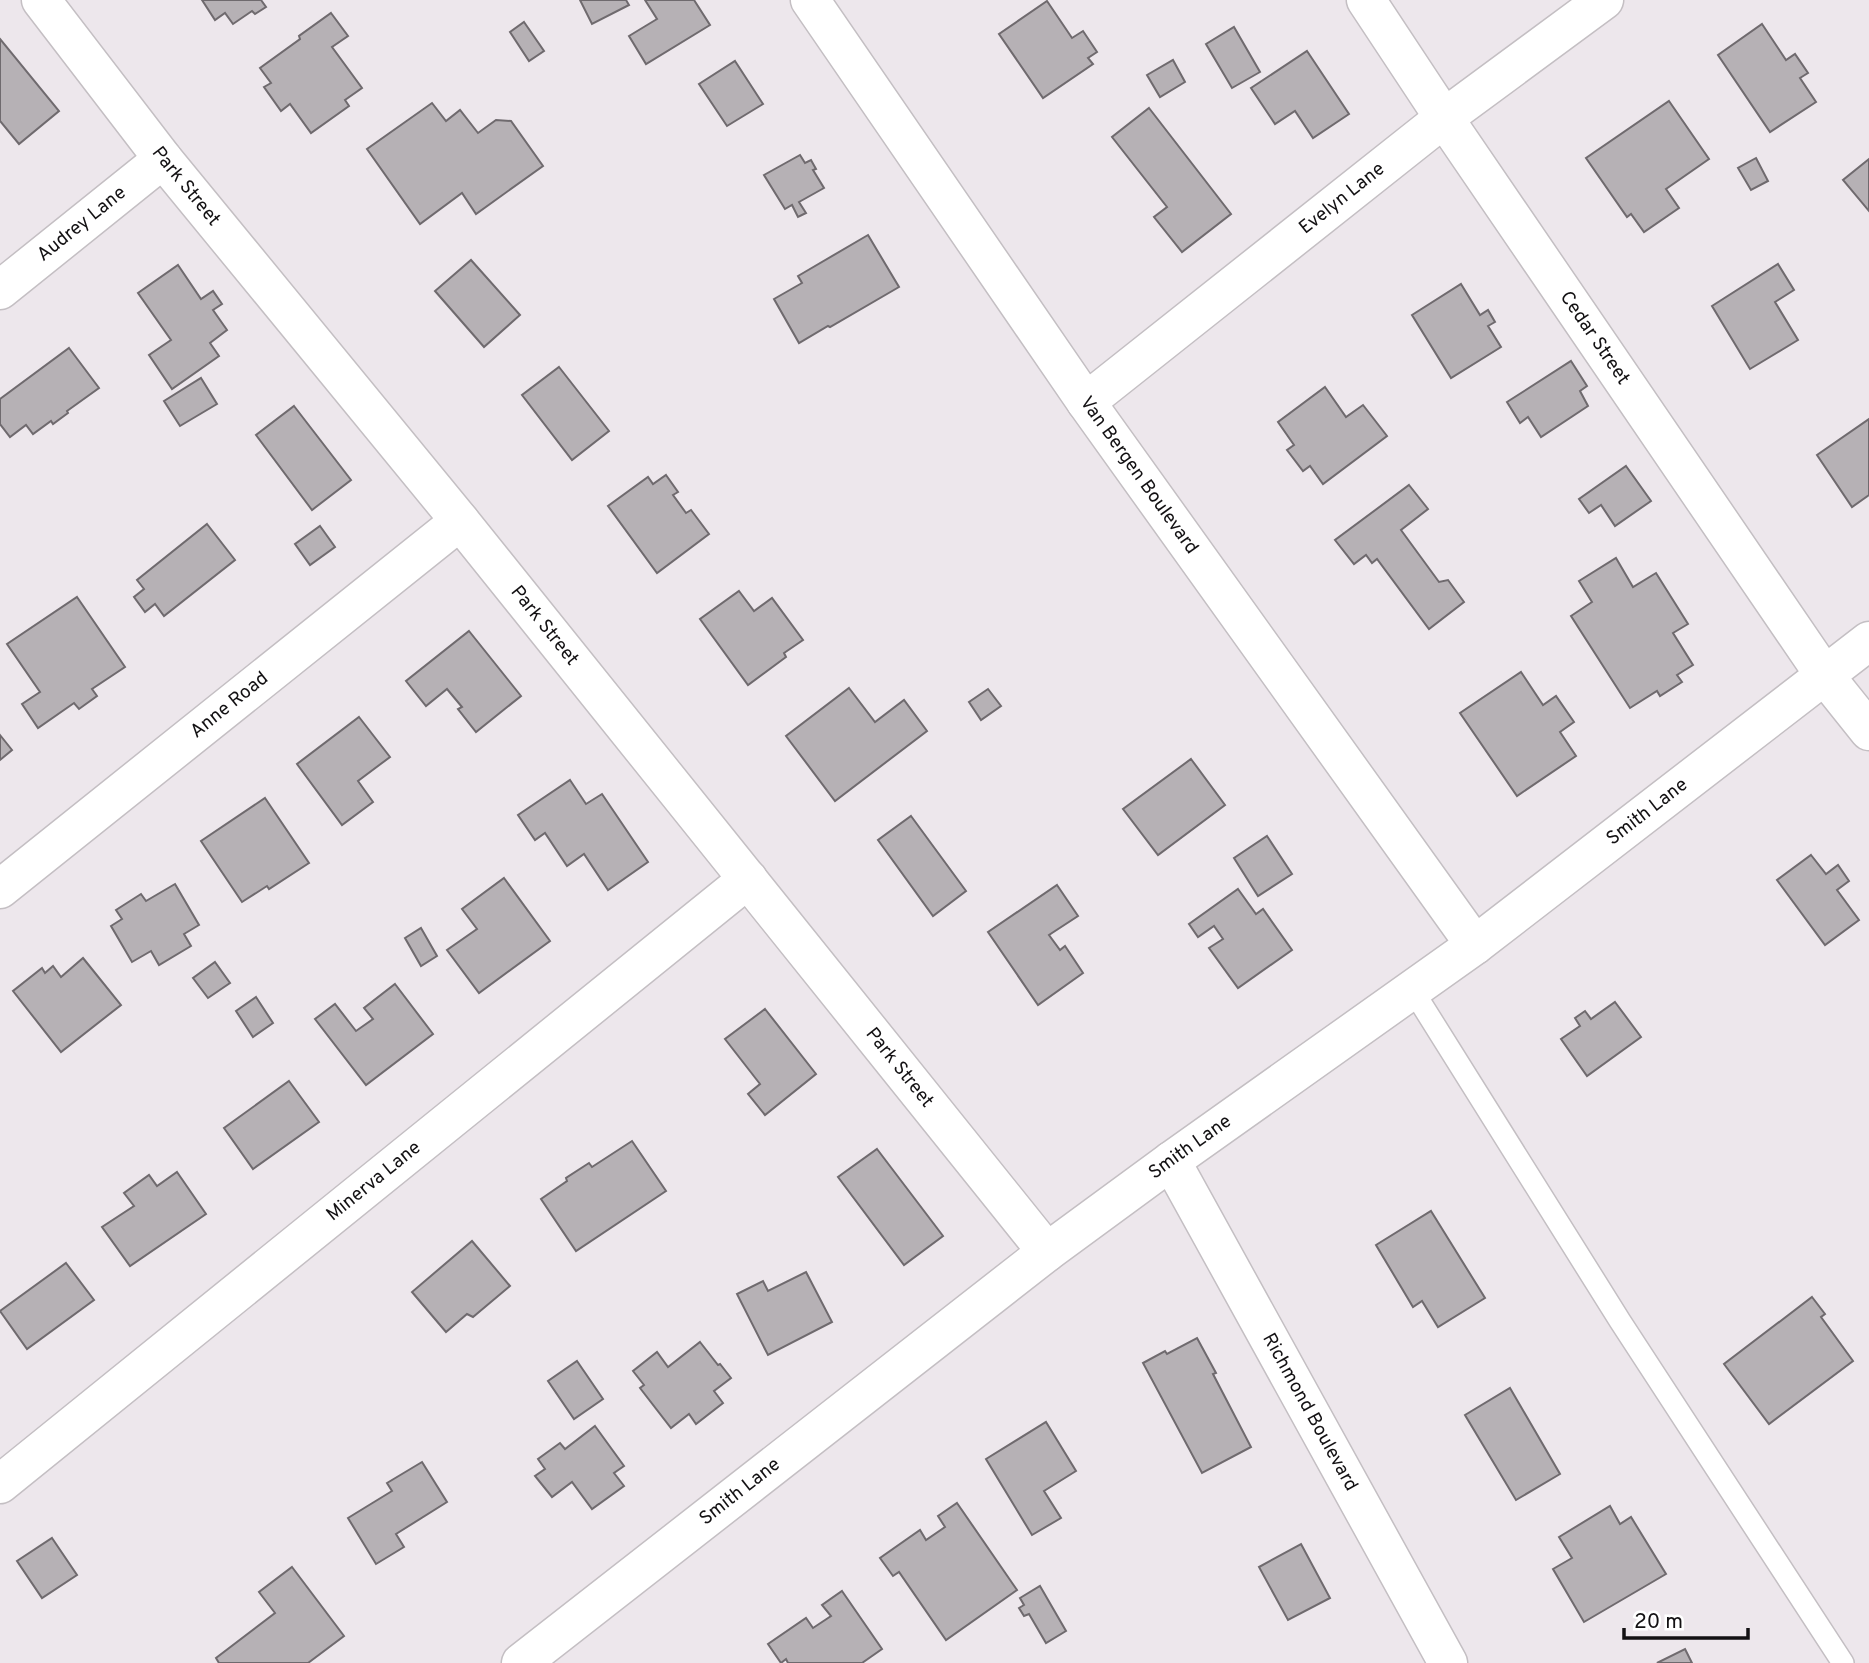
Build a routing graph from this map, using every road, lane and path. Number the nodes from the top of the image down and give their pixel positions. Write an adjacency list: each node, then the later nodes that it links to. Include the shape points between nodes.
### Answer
1 (41, 0): 6 (street, Park Street)
2 (810, 0): 8 (street, Van Bergen Boulevard)
3 (1366, 0): 5 (street, Cedar Street)
4 (1604, 0): 5 (street, Evelyn Lane)
5 (1444, 118): 8 (street, Evelyn Lane); 11 (street, Cedar Street)
6 (163, 159): 7 (street, Audrey Lane); 9 (street, Park Street)
7 (0, 290)
8 (1086, 402): 15 (street, Van Bergen Boulevard)
9 (460, 522): 13 (street, Park Street); 14 (street, Anne Road)
10 (1869, 641): 11 (street, Smith Lane)
11 (1825, 676): 12 (street, Cedar Street); 15 (street, Smith Lane)
12 (1869, 731)
13 (748, 879): 18 (street, Park Street); 19 (street, Minerva Lane)
14 (0, 889)
15 (1475, 945): 16 (street, Smith Lane)
16 (1412, 989): 17 (street, Smith Lane); 22 (lane, via 1620,1321)
17 (1171, 1161): 18 (street, Smith Lane); 21 (street, Richmond Boulevard)
18 (1047, 1252): 20 (street, Smith Lane)
19 (0, 1484)
20 (521, 1663)
21 (1448, 1663)
22 (1843, 1663)

